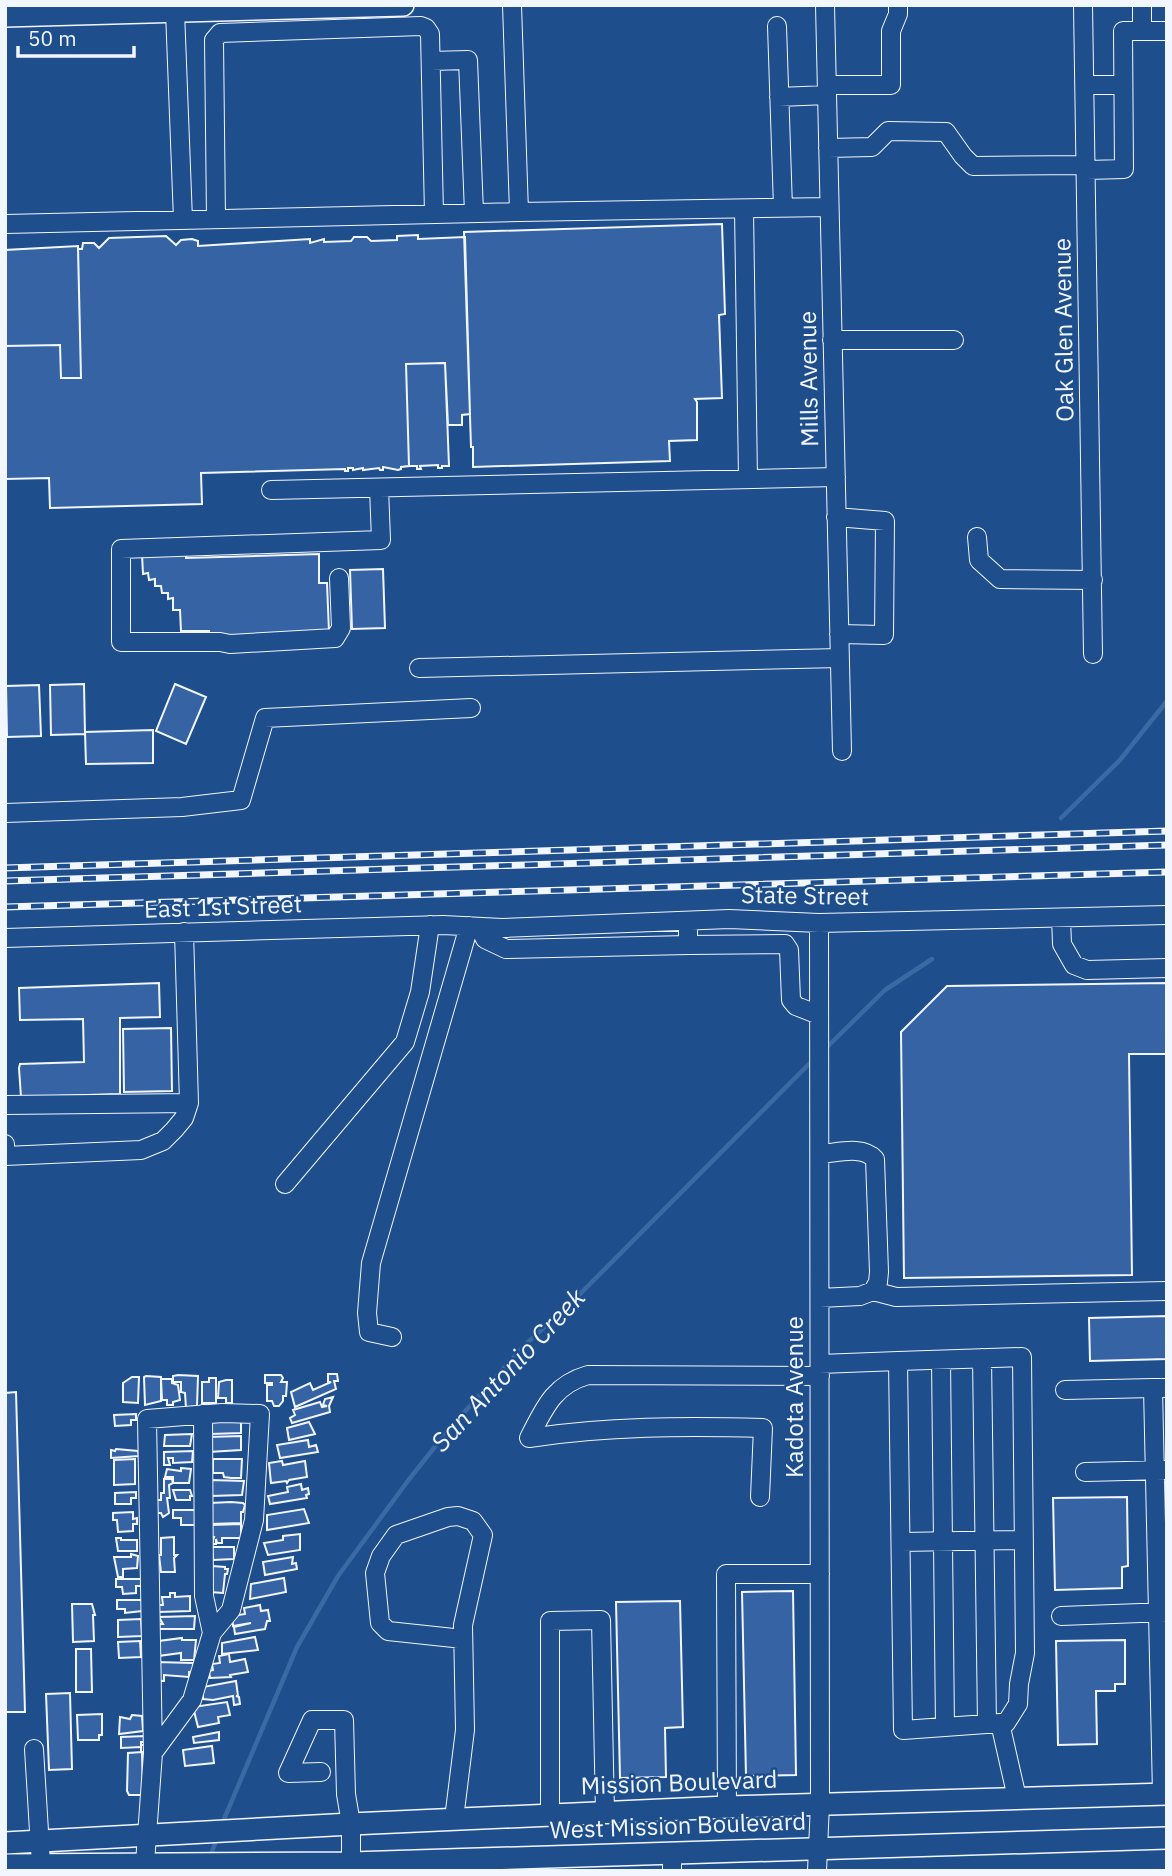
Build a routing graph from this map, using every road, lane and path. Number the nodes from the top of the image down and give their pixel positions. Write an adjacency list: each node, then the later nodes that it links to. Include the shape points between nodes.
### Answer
1 (403, 5): 7 (main road)
2 (512, 5): 22 (street)
3 (825, 5): 15 (street, Mills Avenue)
4 (898, 5): 15 (street, via 891,31 891,85)
5 (1083, 5): 13 (street, Oak Glen Avenue)
6 (1142, 5): 10 (street)
7 (175, 11): 8 (main road); 26 (street)
8 (5, 16)
9 (777, 26): 16 (street)
10 (1142, 31): 11 (street); 14 (street, via 1123,31)
11 (1167, 31)
12 (431, 61): 23 (street); 24 (street, via 468,60); 25 (street, via 430,34 421,26 220,33 214,40)
13 (1085, 85): 14 (street); 18 (street, Oak Glen Avenue)
14 (1123, 85): 18 (street, via 1124,169)
15 (827, 90): 16 (street); 17 (street, Mills Avenue)
16 (779, 97): 20 (street)
17 (828, 148): 18 (street, via 872,147 888,131 946,132 974,166); 19 (street, Mills Avenue)
18 (1086, 168): 37 (street, Oak Glen Avenue)
19 (829, 207): 20 (street); 28 (street, Mills Avenue)
20 (783, 208): 21 (street)
21 (744, 209): 22 (street); 31 (street)
22 (519, 212): 24 (street)
23 (434, 214): 24 (street); 25 (street)
24 (474, 214)
25 (216, 219): 26 (street)
26 (183, 220): 27 (street)
27 (5, 224)
28 (832, 340): 29 (street); 30 (street, Mills Avenue)
29 (954, 340)
30 (835, 477): 31 (street); 34 (street, Mills Avenue)
31 (748, 479): 32 (street)
32 (379, 488): 33 (street); 36 (street, via 381,540 121,549 121,642 230,644 335,638 341,628)
33 (271, 490)
34 (836, 517): 38 (street, Mills Avenue); 38 (street, via 885,522 884,635)
35 (977, 537): 37 (street, via 979,561 1000,579)
36 (339, 578)
37 (1093, 580): 39 (street, Oak Glen Avenue)
38 (839, 634): 40 (street, Mills Avenue)
39 (1093, 654)
40 (839, 658): 41 (street); 43 (street, Mills Avenue)
41 (419, 668)
42 (471, 708): 44 (street, via 265,718 241,800 182,807)
43 (842, 751)
44 (5, 813)
45 (1167, 915): 46 (street, State Street)
46 (1061, 918): 48 (street, State Street); 58 (street, via 1062,944 1074,965 1087,970)
47 (688, 920): 48 (street, State Street); 49 (street, State Street); 55 (street)
48 (819, 923): 59 (street, Kadota Avenue)
49 (597, 924): 52 (street, State Street); 57 (street)
50 (436, 925): 51 (street, State Street); 53 (street, East 1st Street); 64 (street, via 405,1042)
51 (474, 926): 52 (street, State Street); 56 (street, via 485,939 506,949); 68 (street, via 371,1263 369,1332)
52 (550, 926): 56 (street)
53 (184, 932): 54 (street, East 1st Street); 60 (street)
54 (5, 938)
55 (688, 945): 57 (street); 59 (street, via 785,944 791,1000)
56 (550, 948): 57 (street)
57 (598, 948)
58 (1167, 968)
59 (819, 1015): 63 (street, Kadota Avenue)
60 (189, 1103): 61 (street); 62 (street, via 184,1118 163,1141 141,1150 5,1156)
61 (5, 1105)
62 (5, 1144)
63 (820, 1154): 65 (street, via 860,1151 875,1159 879,1272); 67 (street, Kadota Avenue)
64 (285, 1184)
65 (873, 1291): 66 (street, via 896,1297); 67 (street)
66 (1167, 1291)
67 (820, 1298): 72 (street, Kadota Avenue)
68 (392, 1337)
69 (982, 1358): 70 (street); 79 (street); 80 (street, via 1022,1357)
70 (941, 1360): 71 (street); 81 (street)
71 (898, 1362): 72 (street); 82 (street)
72 (820, 1370): 78 (street, via 588,1375 574,1379 547,1403 530,1438 599,1429 763,1428); 83 (street, Kadota Avenue)
73 (1160, 1388): 74 (street); 76 (street)
74 (1065, 1390)
75 (203, 1414): 86 (street, via 204,1596); 86 (street, via 260,1414 254,1520 231,1610); 91 (street, via 147,1419)
76 (1161, 1470): 77 (street); 84 (street)
77 (1085, 1472)
78 (760, 1497)
79 (985, 1540): 80 (street); 81 (street); 88 (street)
80 (1024, 1540): 88 (street, via 1026,1653 1018,1704 1006,1723)
81 (943, 1541): 82 (street); 89 (street)
82 (901, 1542): 89 (street, via 903,1730)
83 (820, 1574): 95 (street, Kadota Avenue); 96 (street, via 726,1574)
84 (1163, 1612): 85 (street); 93 (street)
85 (1061, 1616)
86 (212, 1633): 91 (street, via 192,1700)
87 (463, 1639): 87 (street, via 483,1535 480,1528 465,1517 448,1517 396,1535 374,1573 380,1623 388,1631); 99 (street, via 465,1730)
88 (994, 1724): 89 (street); 94 (street)
89 (946, 1727)
90 (34, 1749): 103 (street)
91 (153, 1753): 101 (street)
92 (321, 1772): 100 (street, via 288,1773 312,1720 344,1720)
93 (1165, 1794): 94 (main road, Mission Boulevard)
94 (1017, 1798): 95 (main road, Mission Boulevard)
95 (820, 1804): 96 (main road, Mission Boulevard); 105 (street, Kadota Avenue)
96 (727, 1807): 97 (main road, Mission Boulevard)
97 (605, 1813): 98 (main road, Mission Boulevard); 98 (street, via 601,1620 550,1621)
98 (550, 1815): 99 (main road, Mission Boulevard)
99 (454, 1819): 100 (main road, Mission Boulevard)
100 (351, 1824): 101 (main road, Mission Boulevard); 112 (street)
101 (148, 1836): 103 (main road, Mission Boulevard); 108 (street)
102 (1167, 1838): 105 (main road, West Mission Boulevard)
103 (39, 1842): 104 (main road, Mission Boulevard); 107 (street)
104 (5, 1843)
105 (817, 1848): 106 (main road, West Mission Boulevard); 113 (street, Kadota Avenue)
106 (672, 1861): 110 (main road, West Mission Boulevard)
107 (41, 1864): 108 (main road, West Mission Boulevard); 109 (main road, West Mission Boulevard)
108 (145, 1864): 111 (main road, West Mission Boulevard)
109 (5, 1865)
110 (477, 1865): 112 (main road, West Mission Boulevard)
111 (275, 1867): 112 (main road, West Mission Boulevard)
112 (351, 1867)
113 (817, 1871)

